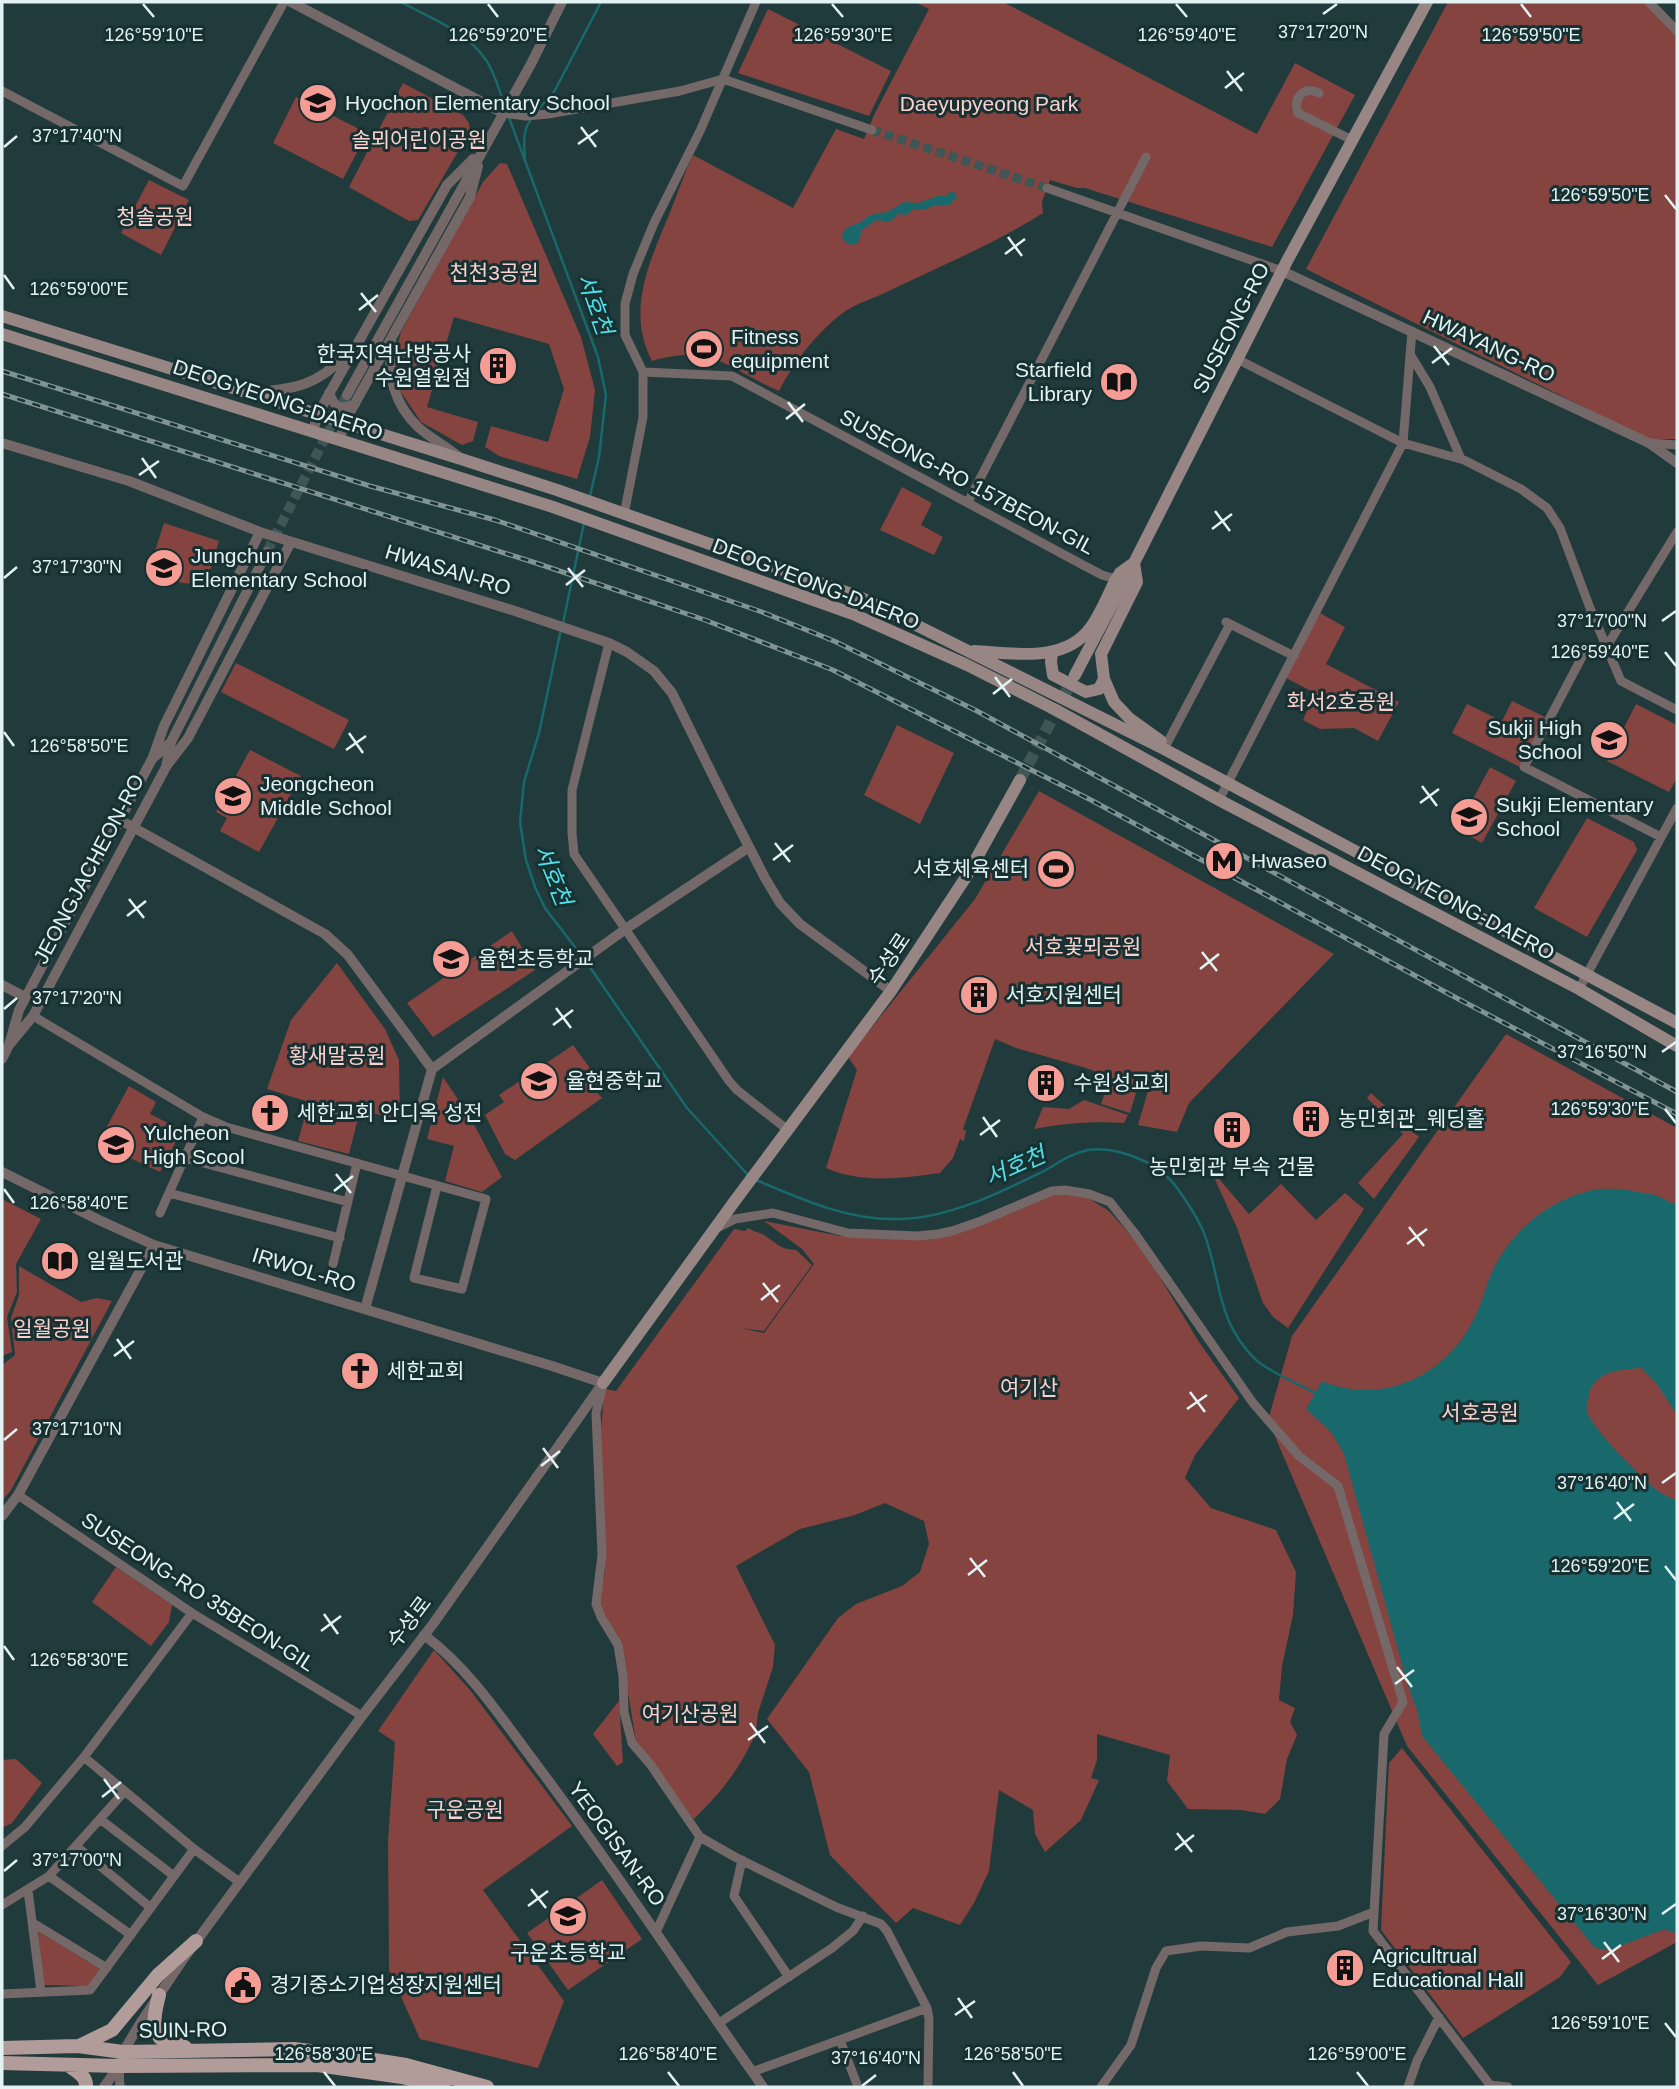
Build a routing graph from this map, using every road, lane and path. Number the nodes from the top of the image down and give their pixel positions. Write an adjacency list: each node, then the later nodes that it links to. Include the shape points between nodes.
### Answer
1 (284, 2): 9 (street, via 183,186)
2 (291, 2): 11 (street)
3 (562, 2): 11 (street)
4 (756, 2): 8 (street)
5 (1427, 2): 13 (main road, SUSEONG-RO)
6 (1649, 2): 7 (street)
7 (1677, 31)
8 (723, 79): 11 (street, via 680,92 548,114); 12 (street); 26 (street, via 630,284 625,335)
9 (2, 91)
10 (1319, 93): 13 (street, via 1303,92 1297,98 1298,113)
11 (503, 112): 14 (street)
12 (872, 130)
13 (1352, 140): 18 (main road, SUSEONG-RO)
14 (483, 150): 20 (street, via 470,197); 23 (street, via 447,185); 29 (street)
15 (1146, 157): 17 (street)
16 (1047, 188): 17 (street)
17 (1117, 214): 18 (street); 41 (street)
18 (1282, 271): 21 (street, HWAYANG-RO); 25 (main road, SUSEONG-RO)
19 (2, 316): 27 (main road, DEOGYEONG-DAERO)
20 (397, 331): 29 (street); 38 (street, via 390,354 396,395 417,426)
21 (1412, 331): 24 (street); 36 (street, HWAYANG-RO)
22 (2, 334): 32 (main road, DEOGYEONG-DAERO)
23 (360, 339): 27 (street, via 324,375 284,391); 28 (street)
24 (1410, 354): 35 (street); 39 (street, via 1430,387)
25 (1237, 359): 35 (street); 47 (main road, SUSEONG-RO)
26 (643, 372): 41 (street, SUSEONG-RO 157BEON-GIL, via 732,376); 42 (street, via 643,418)
27 (245, 393): 30 (main road, DEOGYEONG-DAERO)
28 (329, 394): 29 (street, via 338,407 346,408); 30 (street)
29 (351, 400): 31 (street)
30 (318, 415): 31 (main road, DEOGYEONG-DAERO); 32 (street)
31 (346, 423): 33 (street); 38 (main road, DEOGYEONG-DAERO)
32 (312, 431): 33 (main road, DEOGYEONG-DAERO)
33 (339, 440): 64 (main road, DEOGYEONG-DAERO, via 553,508 853,614 1056,710)
34 (2, 443): 43 (street, HWASAN-RO, via 129,481)
35 (1403, 443): 39 (street); 54 (street)
36 (1649, 443): 37 (street); 40 (street, HWAYANG-RO)
37 (1677, 445)
38 (461, 458): 42 (main road, DEOGYEONG-DAERO)
39 (1461, 459): 50 (street, via 1521,489 1547,508 1560,528)
40 (1677, 463)
41 (968, 502): 48 (street, SUSEONG-RO 157BEON-GIL)
42 (621, 514): 51 (main road, DEOGYEONG-DAERO, via 860,597)
43 (260, 532): 45 (street, HWASAN-RO); 60 (street)
44 (1677, 532): 50 (street)
45 (291, 542): 49 (street, HWASAN-RO); 61 (street, via 188,738)
46 (267, 552): 58 (street, JEONGJACHEON-RO)
47 (1134, 563): 48 (main road); 55 (main road, SUSEONG-RO); 56 (main road, via 1137,582 1101,654)
48 (1116, 579): 52 (main road, via 1091,627 1081,638)
49 (609, 643): 69 (street, via 644,663 672,693); 70 (street, via 572,790 572,833 577,859)
50 (1607, 646): 57 (street, via 1621,681)
51 (967, 651): 52 (main road); 59 (main road, DEOGYEONG-DAERO)
52 (1052, 653): 56 (main road, via 1053,674 1086,692 1099,689)
53 (1584, 653): 68 (street, via 1524,767)
54 (1294, 656): 59 (street, via 1228,623); 63 (street)
55 (1075, 675)
56 (1104, 679): 59 (main road, via 1114,702)
57 (1677, 710)
58 (171, 742): 60 (street, JEONGJACHEON-RO); 61 (street, JEONGJACHEON-RO)
59 (1165, 747): 63 (main road, DEOGYEONG-DAERO)
60 (152, 758): 66 (street, JEONGJACHEON-RO)
61 (166, 767): 67 (street, JEONGJACHEON-RO)
62 (1020, 780): 74 (main road, 수성로, via 967,877)
63 (1228, 784): 64 (street); 71 (main road, DEOGYEONG-DAERO)
64 (1219, 800): 73 (main road, DEOGYEONG-DAERO)
65 (1677, 808): 68 (street)
66 (120, 820): 67 (street); 75 (street, JEONGJACHEON-RO)
67 (134, 827): 76 (street, JEONGJACHEON-RO); 81 (street, via 336,942)
68 (1661, 837): 71 (street)
69 (749, 847): 70 (street); 74 (street, via 772,892 789,913)
70 (626, 928): 81 (street); 83 (street, via 729,1081)
71 (1587, 974): 73 (street); 77 (main road, DEOGYEONG-DAERO)
72 (2, 985): 75 (street)
73 (1579, 989): 79 (main road, DEOGYEONG-DAERO)
74 (891, 991): 83 (main road, 수성로)
75 (25, 996): 78 (street, JEONGJACHEON-RO)
76 (33, 1016): 78 (street, JEONGJACHEON-RO); 82 (street)
77 (1677, 1023)
78 (9, 1045): 80 (street, JEONGJACHEON-RO)
79 (1677, 1046)
80 (2, 1059)
81 (432, 1069): 87 (street)
82 (203, 1117): 84 (street); 85 (street)
83 (788, 1130): 92 (main road, 수성로)
84 (185, 1158): 89 (street); 90 (street)
85 (357, 1163): 87 (street); 90 (street)
86 (2, 1172): 94 (street, IRWOL-RO)
87 (402, 1175): 88 (street); 96 (street)
88 (437, 1185): 88 (street, via 486,1199 462,1289 414,1278)
89 (169, 1193): 91 (street); 93 (street)
90 (348, 1202): 93 (street)
91 (160, 1213)
92 (717, 1228): 97 (main road, 수성로); 117 (street, via 735,1219 774,1213 848,1233 917,1236 952,1231 1052,1191 1089,1194 1110,1202 1253,1403 1299,1456 1338,1486 1403,1702 1384,1734)
93 (340, 1238): 95 (street)
94 (154, 1245): 96 (street, IRWOL-RO); 98 (street)
95 (333, 1264)
96 (365, 1309): 97 (street, IRWOL-RO)
97 (603, 1384): 101 (street, 수성로); 106 (street, via 596,1413 602,1555 596,1604 618,1645 624,1712 632,1743)
98 (18, 1495): 99 (street); 100 (street, SUSEONG-RO 35BEON-GIL)
99 (2, 1517)
100 (192, 1613): 102 (street, SUSEONG-RO 35BEON-GIL); 103 (street)
101 (424, 1635): 102 (street, 수성로); 120 (street, YEOGISAN-RO, via 476,1686 585,1829)
102 (362, 1716): 113 (street, 수성로)
103 (84, 1757): 104 (street); 107 (street, via 25,1827)
104 (124, 1792): 105 (street); 109 (street)
105 (100, 1819): 108 (street); 112 (street)
106 (699, 1837): 110 (street); 120 (street)
107 (2, 1846)
108 (76, 1846): 111 (street); 116 (street)
109 (194, 1849): 112 (street); 113 (street)
110 (742, 1860): 118 (street); 124 (street, via 734,1896)
111 (49, 1876): 114 (street); 121 (street)
112 (174, 1876): 116 (street)
113 (239, 1881): 122 (street, 수성로)
114 (29, 1890): 115 (street); 119 (street)
115 (2, 1905)
116 (151, 1908): 121 (street)
117 (1374, 1912): 129 (street, via 1374,1931); 147 (street, via 1338,1926 1287,1932 1249,1948 1200,1946 1166,1951 1131,2045)
118 (863, 1916): 124 (street, via 853,1931); 128 (street, via 887,1931)
119 (33, 1923): 123 (street); 125 (street)
120 (656, 1932): 130 (street, YEOGISAN-RO)
121 (131, 1935): 123 (street)
122 (196, 1941): 127 (street, 수성로); 132 (main road, via 158,1975 112,2030)
123 (107, 1968): 125 (street, via 90,1990)
124 (789, 1977): 130 (street)
125 (41, 1992): 126 (street)
126 (2, 1994)
127 (159, 1995): 134 (main road, via 154,2019 160,2038); 135 (street, 수성로)
128 (927, 2008): 131 (street); 146 (street)
129 (1439, 2017): 148 (street); 149 (street, via 1490,2085)
130 (719, 2023): 138 (street, YEOGISAN-RO)
131 (840, 2040): 138 (street); 145 (street)
132 (78, 2046): 133 (main road, SUIN-RO); 135 (main road, SUIN-RO)
133 (2, 2048)
134 (200, 2051): 135 (main road, SUIN-RO); 143 (main road, SUIN-RO, via 294,2049 342,2055)
135 (121, 2059): 137 (main road, SUIN-RO); 140 (street, 수성로); 141 (street); 142 (main road, SUIN-RO, via 317,2065)
136 (2, 2063): 137 (main road, SUIN-RO)
137 (67, 2065): 139 (main road, via 81,2073)
138 (752, 2072): 144 (street, YEOGISAN-RO)
139 (86, 2087)
140 (104, 2087)
141 (120, 2087)
142 (443, 2087)
143 (487, 2087)
144 (763, 2087)
145 (858, 2087)
146 (928, 2087)
147 (1101, 2087)
148 (1408, 2087)
149 (1508, 2087)

